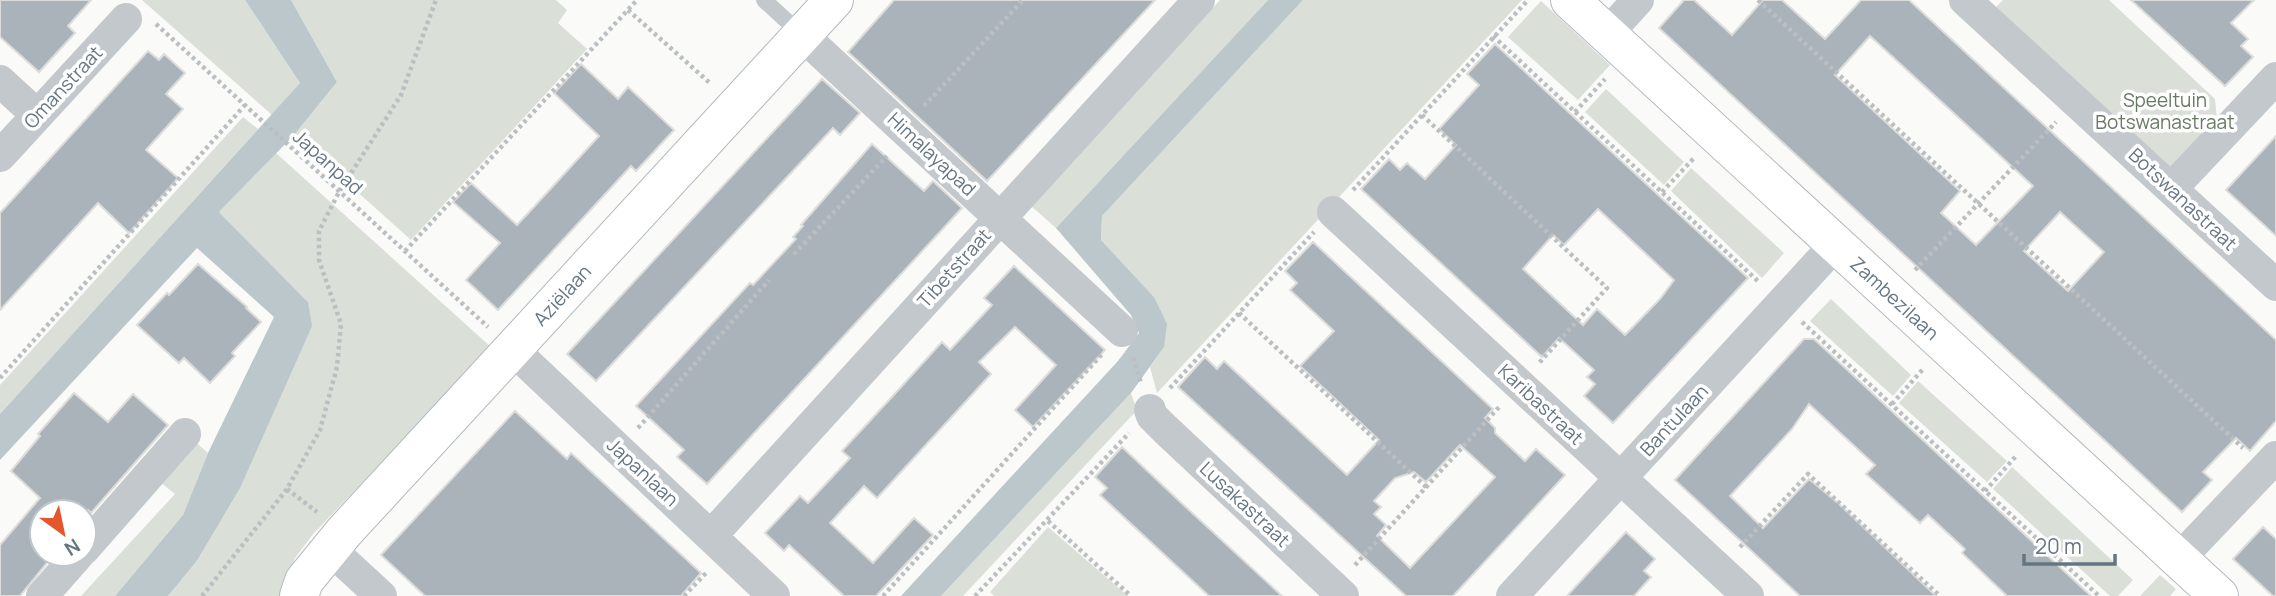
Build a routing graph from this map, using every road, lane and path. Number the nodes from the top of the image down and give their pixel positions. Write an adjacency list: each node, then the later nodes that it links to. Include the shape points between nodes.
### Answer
1 (436, 0): 27 (path, via 401,95)
2 (637, 0): 12 (path)
3 (764, 0): 14 (lane)
4 (834, 0): 14 (street, Aziëlaan)
5 (1023, 0): 23 (path)
6 (1199, 0): 31 (street, Tibetstraat)
7 (1528, 0): 30 (path)
8 (1570, 0): 15 (street, Zambezilaan)
9 (1638, 0): 15 (street)
10 (1758, 0): 29 (path)
11 (1971, 2): 19 (street, Botswanastraat)
12 (628, 10): 18 (path); 33 (path)
13 (126, 19): 20 (path, Japanpad, via 137,7); 22 (street, Omanstraat)
14 (802, 34): 23 (street, Himalayapad); 41 (street, Aziëlaan)
15 (1618, 44): 21 (path); 24 (street, Zambezilaan)
16 (2276, 78): 26 (street)
17 (0, 80): 22 (street)
18 (716, 88)
19 (2076, 102): 26 (street, Botswanastraat); 29 (path)
20 (247, 107): 27 (path, Japanpad); 42 (path)
21 (1575, 113)
22 (37, 115): 25 (street, Omanstraat)
23 (907, 130): 31 (street, Himalayapad); 34 (path)
24 (1716, 134): 28 (path); 32 (street, Zambezilaan)
25 (0, 156)
26 (2172, 188): 36 (street, Botswanastraat)
27 (339, 191): 33 (path, Japanpad); 61 (path, via 318,231 319,260 341,324 337,367 320,430 287,489)
28 (1662, 192)
29 (1978, 204): 37 (path); 48 (path)
30 (1333, 212): 38 (path); 49 (street, Karibastraat)
31 (1000, 218): 39 (street, Himalayapad); 54 (street, Tibetstraat)
32 (1836, 244): 37 (street, Zambezilaan); 49 (street, Bantulaan)
33 (405, 251): 41 (path, Japanpad)
34 (794, 254)
35 (769, 280): 47 (path)
36 (2276, 285)
37 (1891, 295): 40 (street, Zambezilaan)
38 (1239, 313): 43 (path); 50 (path)
39 (1127, 342): 43 (path); 65 (path)
40 (1945, 344): 44 (path); 45 (street, Zambezilaan)
41 (512, 349): 47 (street, Japanlaan); 55 (street, Aziëlaan)
42 (0, 378)
43 (1147, 401): 52 (path); 69 (street, Lusakastraat, via 1152,416 1165,429)
44 (1892, 404)
45 (2039, 431): 51 (path); 56 (street, Zambezilaan)
46 (186, 433): 53 (street)
47 (619, 449): 54 (street, Japanlaan)
48 (2271, 462): 56 (street)
49 (1621, 478): 58 (street, Karibastraat); 70 (street, Bantulaan)
50 (1426, 487)
51 (1985, 491)
52 (1048, 521): 59 (path); 68 (path)
53 (98, 533)
54 (710, 536): 64 (street, Japanlaan)
55 (330, 549): 62 (street, Aziëlaan, via 304,581); 63 (street)
56 (2178, 559): 73 (street, Zambezilaan)
57 (67, 568): 60 (street)
58 (1719, 569): 71 (street, Karibastraat); 72 (path, via 1808,474)
59 (982, 590): 66 (path); 67 (path)
60 (42, 596)
61 (202, 596)
62 (299, 596)
63 (381, 596)
64 (774, 596)
65 (883, 596)
66 (975, 596)
67 (988, 596)
68 (1131, 596)
69 (1343, 596)
70 (1512, 596)
71 (1748, 596)
72 (1940, 596)
73 (2219, 596)

